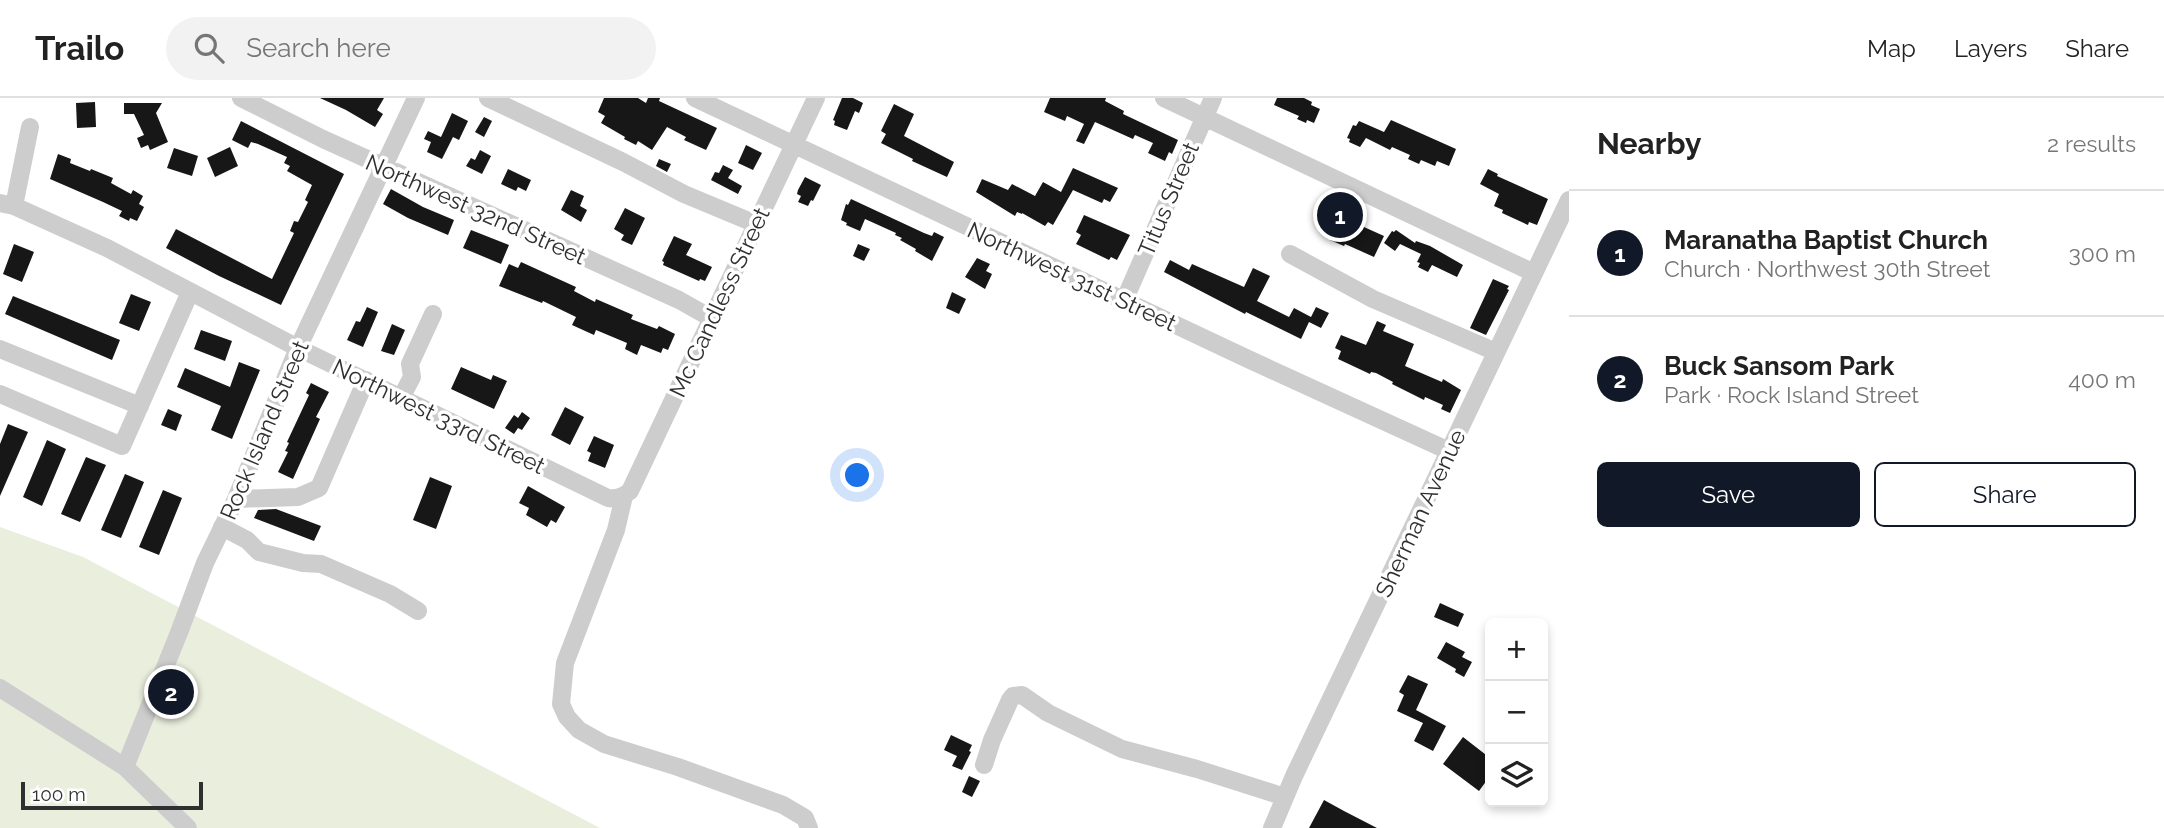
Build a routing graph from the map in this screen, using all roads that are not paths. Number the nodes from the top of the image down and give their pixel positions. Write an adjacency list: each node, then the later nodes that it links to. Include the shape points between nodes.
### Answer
1 (241, 98): 11 (street, Northwest 32nd Street)
2 (416, 98): 11 (street, Rock Island Street)
3 (488, 98): 14 (street)
4 (695, 98): 10 (street, Northwest 31st Street)
5 (816, 98): 10 (street, Mc Candless Street)
6 (1164, 98): 8 (street)
7 (1213, 98): 8 (street, Titus Street)
8 (1203, 117): 16 (street); 18 (street, Titus Street)
9 (30, 127): 13 (street)
10 (794, 144): 14 (street, Mc Candless Street); 18 (street, Northwest 31st Street)
11 (384, 167): 20 (street, Northwest 32nd Street); 21 (street, Rock Island Street)
12 (1569, 200): 16 (street, Sherman Avenue)
13 (7, 205): 17 (street, Northwest 33rd Street, via 107,248)
14 (756, 224): 20 (street, Mc Candless Street)
15 (1290, 254): 23 (street, via 1373,299)
16 (1534, 273): 23 (street, Sherman Avenue)
17 (190, 292): 21 (street, Northwest 33rd Street); 27 (street)
18 (1124, 301): 28 (street, Northwest 31st Street)
19 (433, 314): 26 (street, via 410,364 412,377)
20 (711, 318): 29 (street, Mc Candless Street, via 630,491)
21 (298, 348): 24 (street, Northwest 33rd Street); 30 (street, Rock Island Street)
22 (0, 349): 27 (street)
23 (1496, 352): 28 (street, Sherman Avenue)
24 (366, 380): 26 (street, Northwest 33rd Street); 30 (street, via 319,488 298,497)
25 (0, 394): 27 (street, via 122,446)
26 (401, 398): 29 (street, Northwest 33rd Street, via 608,499)
27 (140, 406)
28 (1449, 451): 36 (street, Sherman Avenue)
29 (619, 498): 38 (street, Mc Candless Street, via 616,530 565,663 561,704 566,717 604,744 783,806 805,818)
30 (236, 499): 31 (street, Rock Island Street)
31 (222, 527): 32 (street, via 259,552 321,564); 35 (street, Rock Island Street)
32 (418, 611)
33 (0, 688): 35 (street)
34 (984, 765): 36 (street, via 1010,700 1022,695 1122,750)
35 (125, 767): 37 (street)
36 (1285, 797): 39 (street, Sherman Avenue)
37 (188, 828)
38 (809, 828)
39 (1272, 828)

